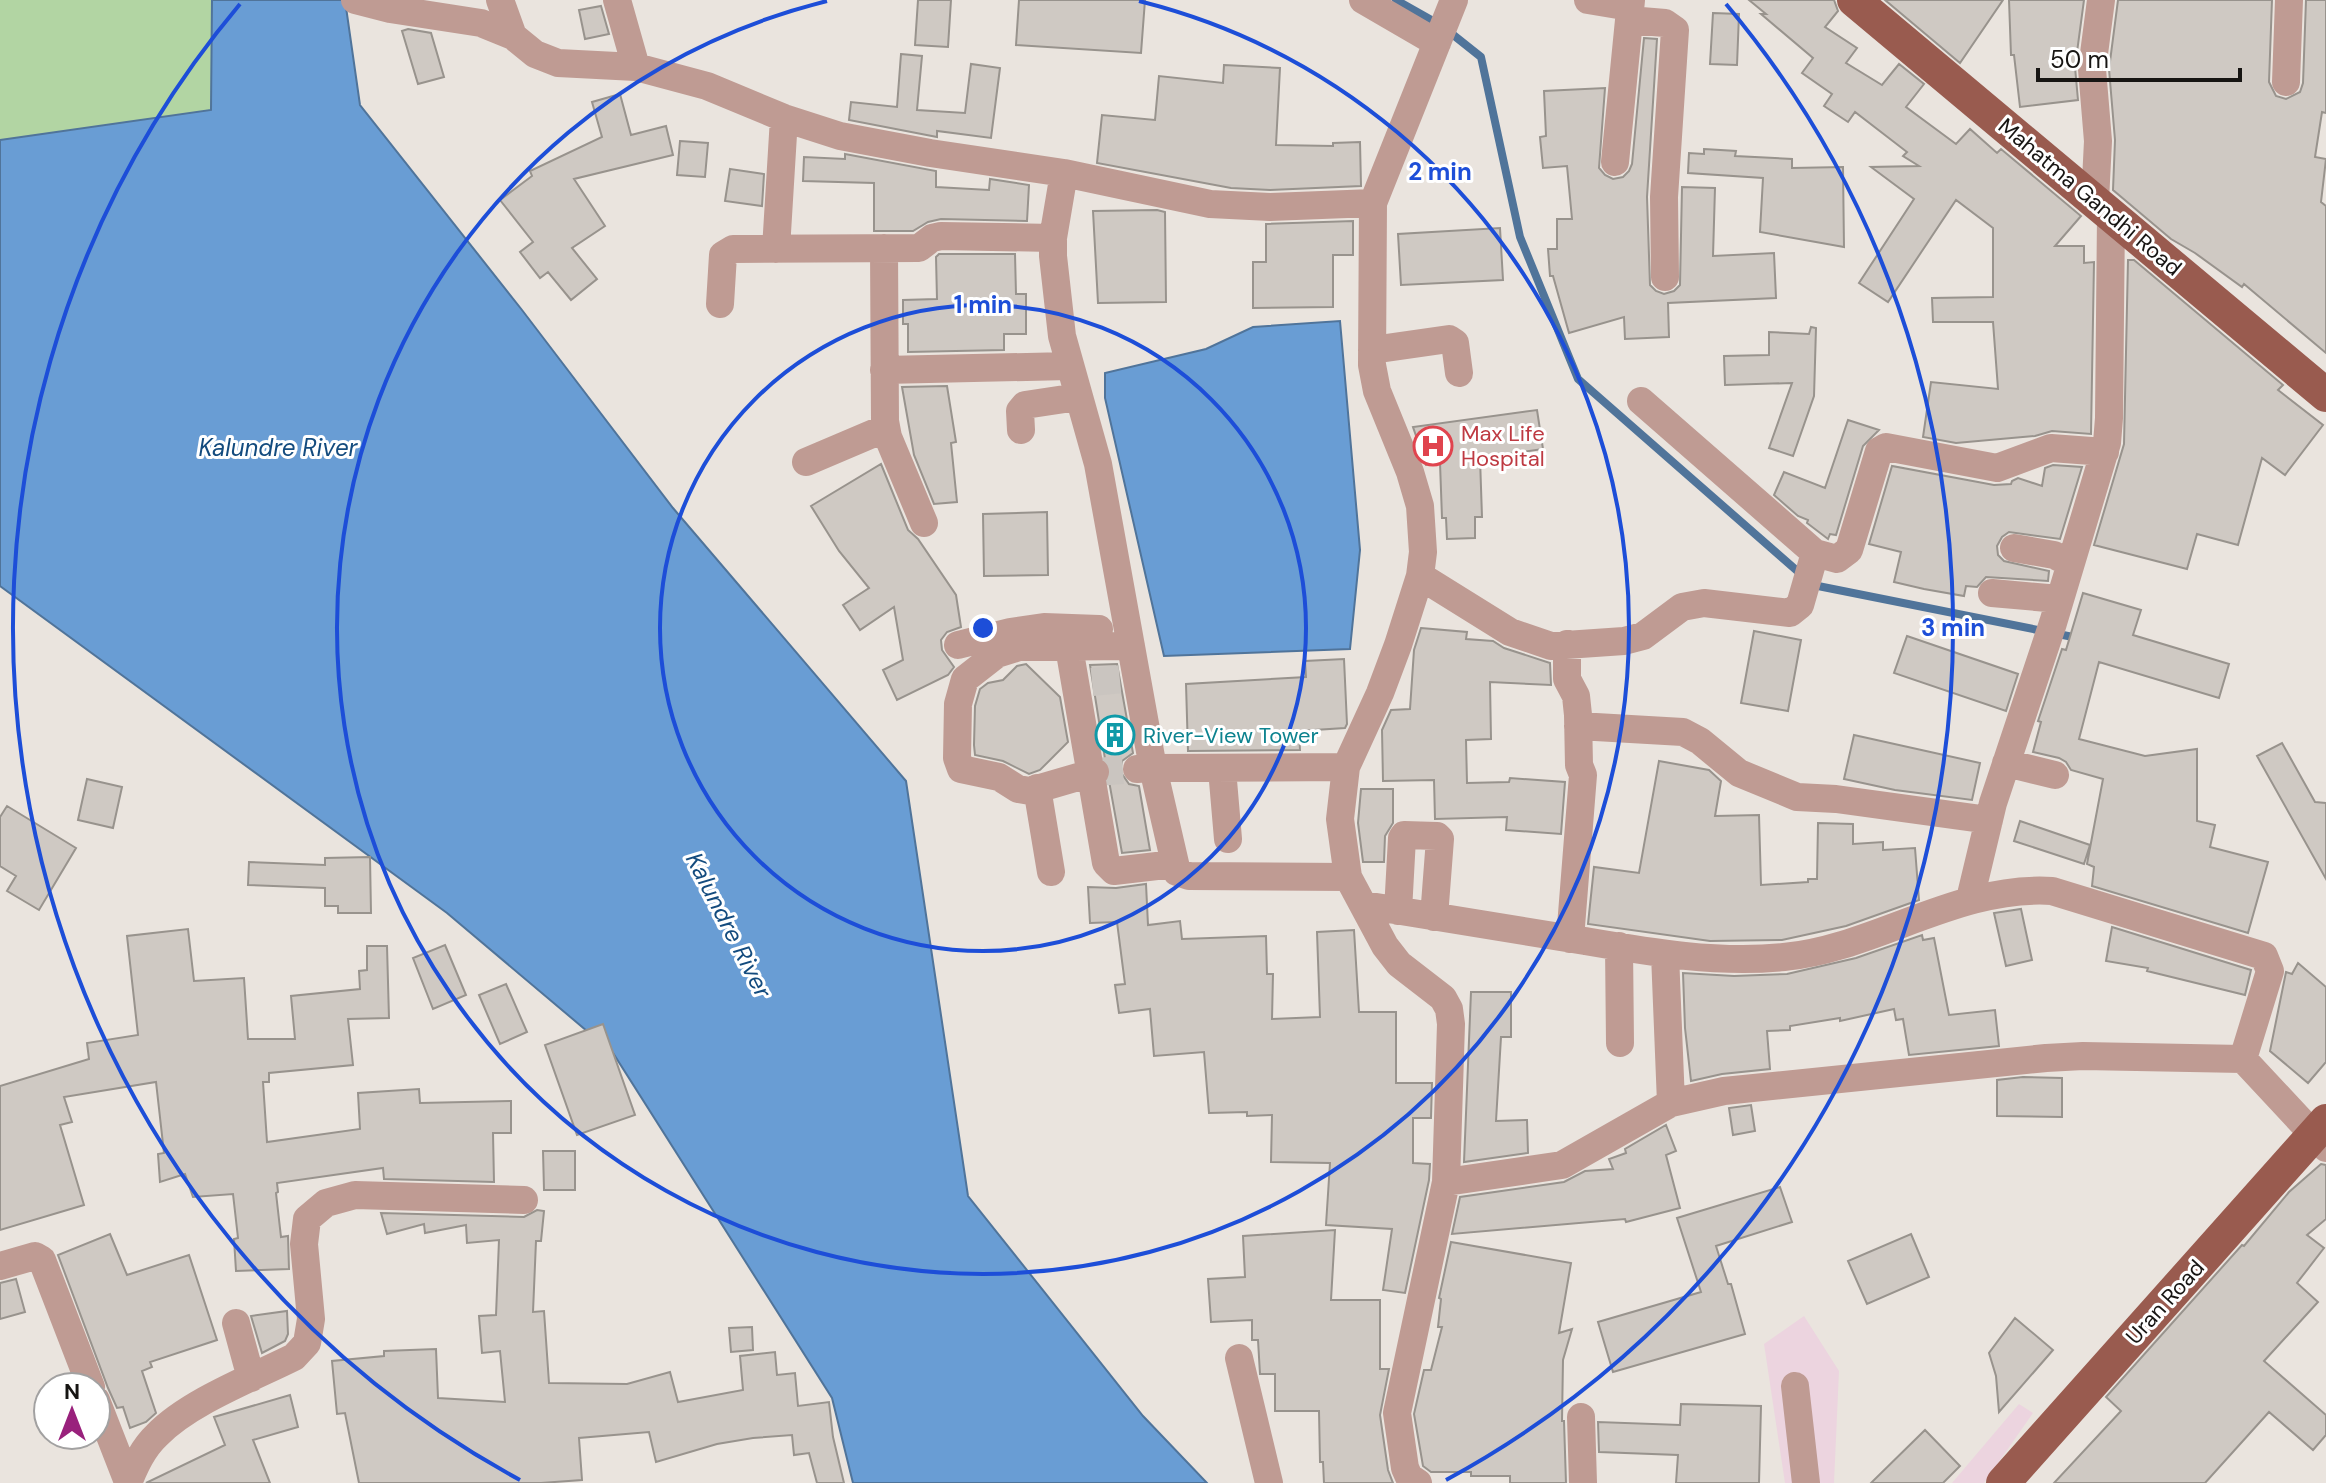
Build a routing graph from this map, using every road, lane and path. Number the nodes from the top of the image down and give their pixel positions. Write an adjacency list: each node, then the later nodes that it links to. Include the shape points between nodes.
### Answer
1 (355, 0): 11 (street, via 481,23)
2 (500, 0): 11 (street)
3 (617, 0): 13 (street)
4 (1363, 0): 12 (street)
5 (1588, 0): 10 (street)
6 (1854, 0): 19 (main road, Mahatma Gandhi Road)
7 (2101, 0): 19 (street, via 2092,69)
8 (2289, 0): 14 (street)
9 (1452, 4): 12 (street)
10 (1630, 9): 16 (street); 23 (street, via 1675,30 1664,197)
11 (513, 36): 13 (street, via 535,54 558,63)
12 (1437, 43): 18 (street)
13 (636, 67): 15 (street, via 707,86)
14 (2286, 82)
15 (784, 118): 17 (street, via 855,139); 22 (street)
16 (1615, 162)
17 (1064, 173): 18 (street, via 1210,204); 20 (street)
18 (1373, 203): 25 (street)
19 (2103, 208): 29 (main road, Mahatma Gandhi Road); 34 (street, via 2109,418)
20 (1053, 238): 21 (street, via 941,236 919,248); 26 (street)
21 (884, 248): 22 (street); 27 (street)
22 (776, 249): 24 (street, via 733,249 723,255)
23 (1665, 277)
24 (720, 304)
25 (1372, 350): 28 (street, via 1449,339 1455,343); 40 (street, via 1377,391 1420,506)
26 (1069, 366): 27 (street); 30 (street)
27 (884, 370): 32 (street)
28 (1459, 373)
29 (2326, 395)
30 (1078, 397): 33 (street, via 1025,405); 45 (street, via 1098,464)
31 (1641, 401): 38 (street)
32 (886, 428): 35 (street); 36 (street)
33 (1021, 430)
34 (2105, 452): 38 (street, via 2051,448 1997,468 1886,447 1879,451 1849,550 1837,559); 39 (street)
35 (806, 462)
36 (924, 523)
37 (2014, 548): 39 (street)
38 (1814, 557): 43 (street, via 1800,605 1790,613 1704,603 1682,607 1643,636)
39 (2070, 563): 42 (street)
40 (1420, 576): 43 (street, via 1510,632 1551,646); 49 (street, via 1380,693)
41 (1992, 593): 42 (street)
42 (2056, 611): 48 (street)
43 (1567, 644): 47 (street, via 1567,679 1576,696)
44 (958, 645): 45 (street, via 1044,627)
45 (1128, 661): 46 (street); 51 (street)
46 (1080, 669): 52 (street); 54 (street, via 1019,647 997,654 965,679 958,704 961,769 999,777 1018,789)
47 (1578, 726): 55 (street, via 1683,732 1739,773 1797,797); 64 (street, via 1583,775)
48 (2006, 763): 53 (street); 55 (street)
49 (1346, 767): 50 (street); 59 (street, via 1340,819)
50 (1222, 769): 51 (street); 56 (street)
51 (1146, 771): 57 (street)
52 (1093, 774): 54 (street); 57 (street, via 1106,863 1114,871)
53 (2055, 775)
54 (1037, 788): 58 (street)
55 (1989, 820): 60 (street)
56 (1228, 839)
57 (1174, 864): 59 (street, via 1177,872 1189,876)
58 (1051, 872)
59 (1348, 877): 61 (street)
60 (1970, 899): 66 (street, via 1812,953 1760,959); 68 (street, via 2052,891 2264,956 2270,971)
61 (1364, 905): 62 (street); 71 (street, via 1399,964 1443,998 1449,1009)
62 (1398, 911): 63 (street); 63 (street, via 1402,838 1437,836)
63 (1434, 917): 64 (street)
64 (1570, 939): 65 (street)
65 (1619, 946): 66 (street); 67 (street)
66 (1665, 954): 69 (street)
67 (1620, 1043)
68 (2243, 1059): 69 (street, via 2046,1058 1724,1091); 70 (street)
69 (1671, 1103): 71 (street, via 1562,1165)
70 (2322, 1134): 86 (main road, Uran Road)
71 (1446, 1182): 83 (street, via 1397,1413 1405,1468)
72 (524, 1200): 77 (street, via 355,1195 326,1203 307,1219 307,1343 294,1357)
73 (0, 1266): 76 (street, via 35,1256 42,1260)
74 (236, 1323): 77 (street)
75 (1239, 1358): 82 (street)
76 (85, 1371)
77 (251, 1378): 81 (street, via 177,1417 155,1436)
78 (1795, 1386): 85 (street)
79 (1581, 1417): 84 (street)
80 (112, 1442): 81 (street)
81 (128, 1483)
82 (1269, 1483)
83 (1418, 1483)
84 (1583, 1483)
85 (1806, 1483)
86 (2003, 1483)

